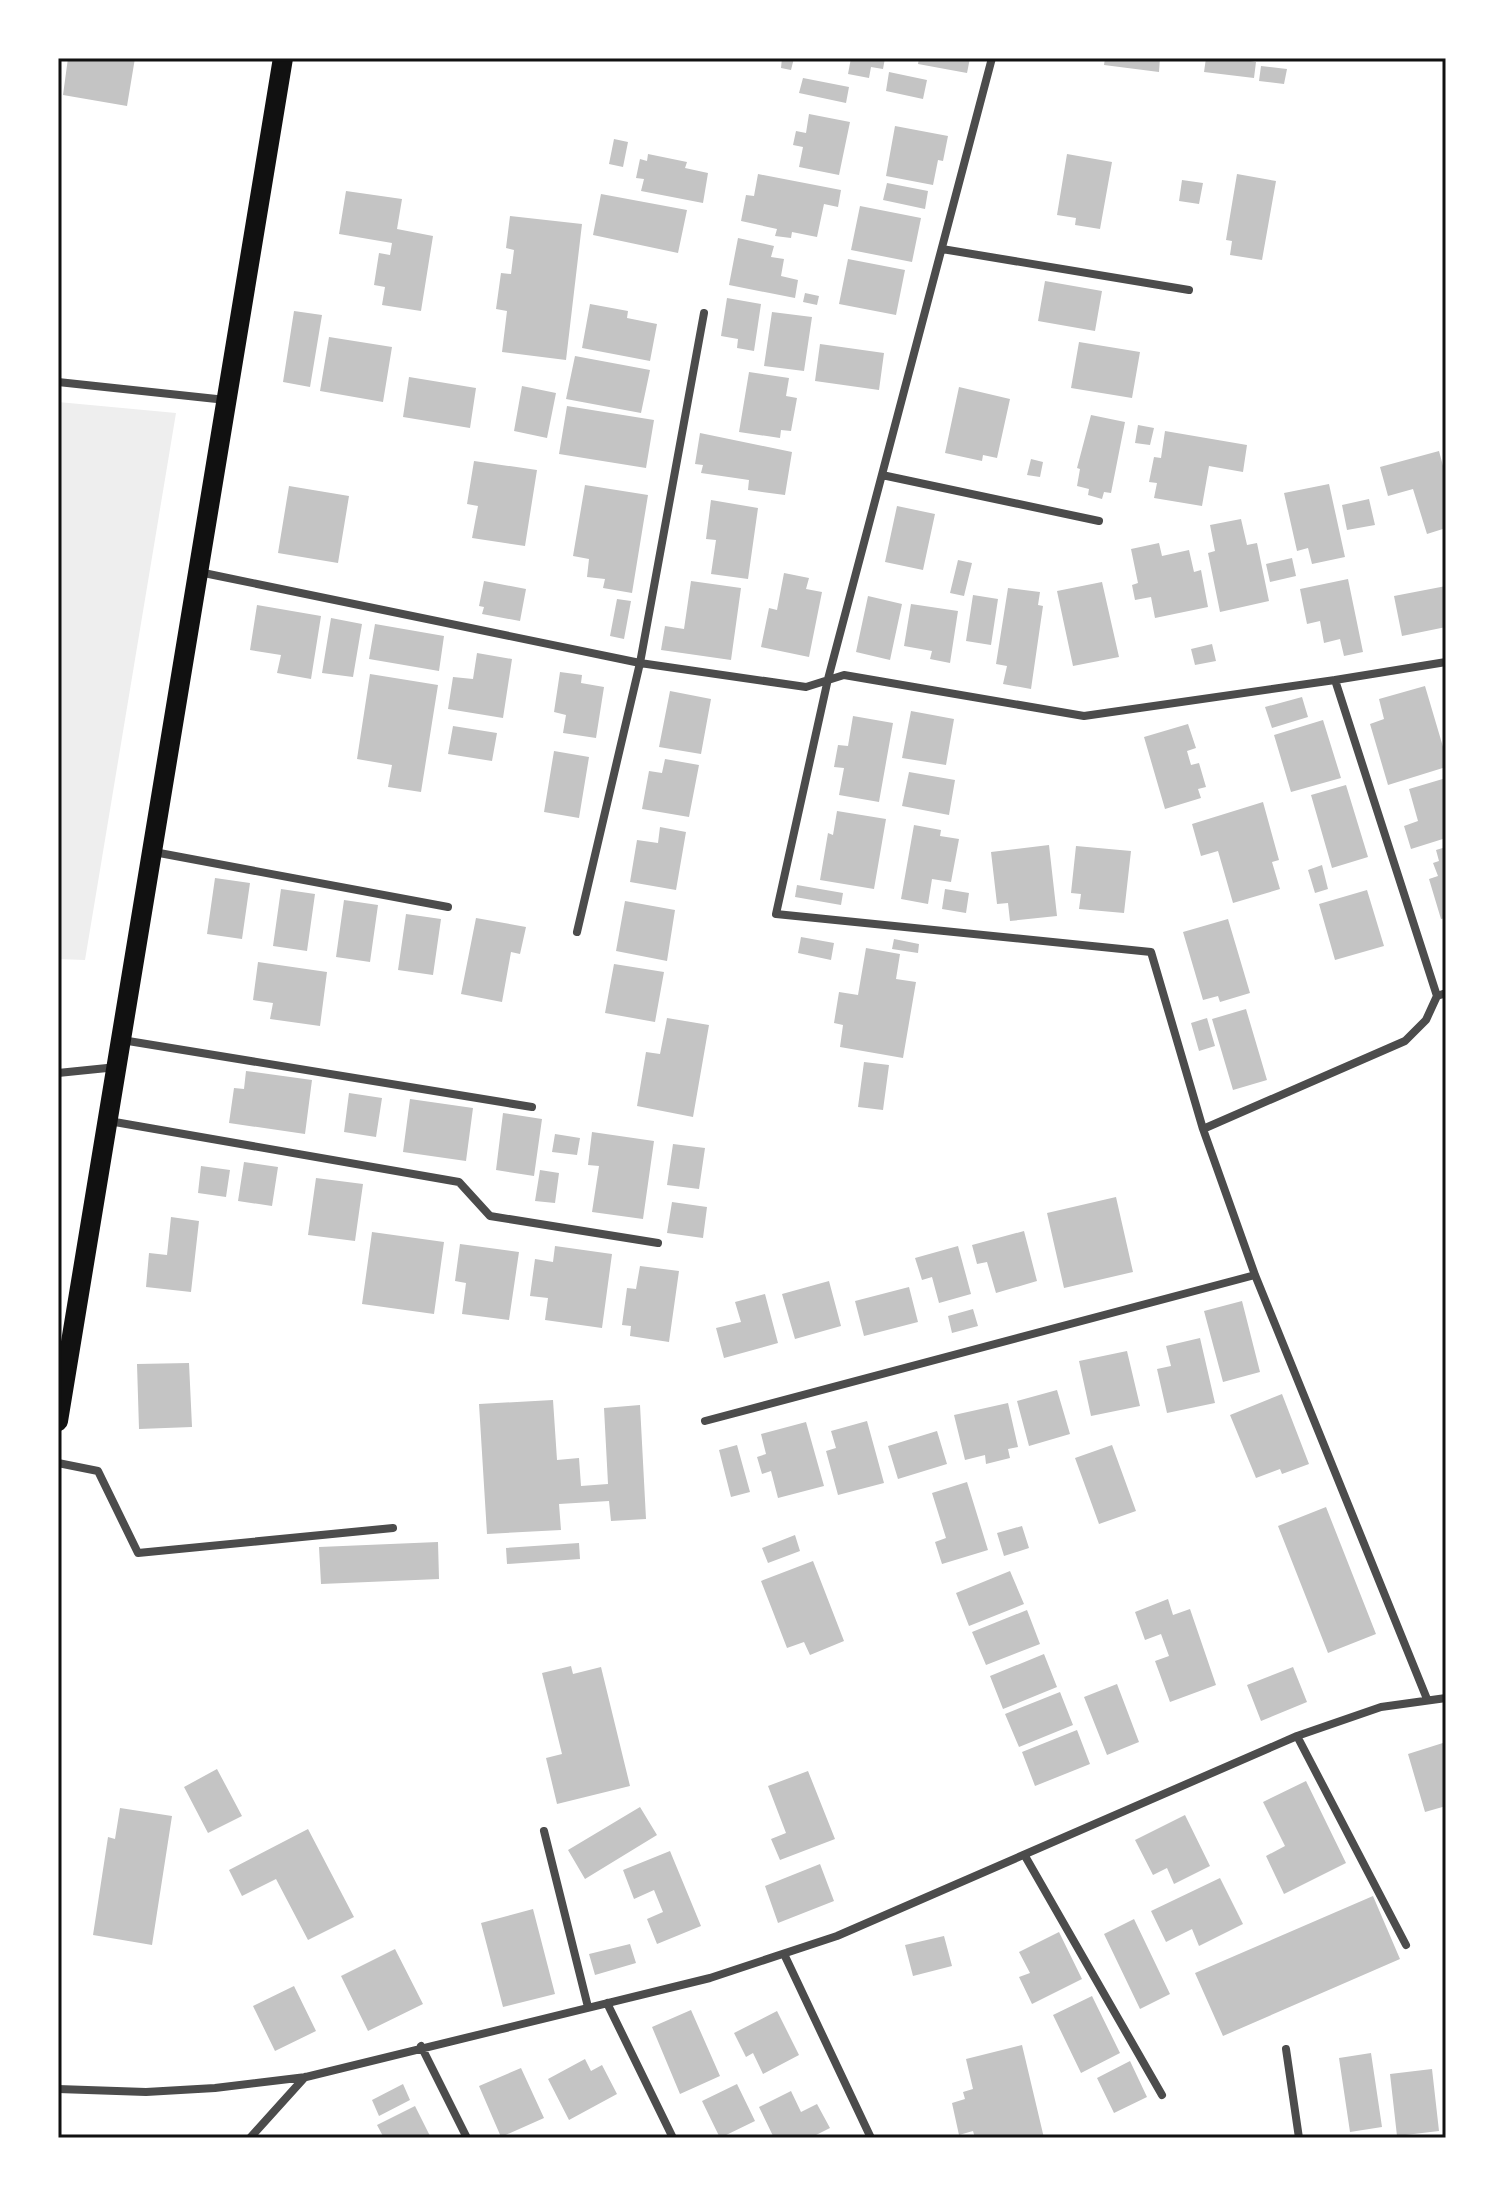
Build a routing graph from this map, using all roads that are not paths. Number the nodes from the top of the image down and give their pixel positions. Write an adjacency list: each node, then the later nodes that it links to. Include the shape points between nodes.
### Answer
1 (283, 58): 7 (main road)
2 (992, 58): 3 (street)
3 (942, 249): 4 (street); 8 (street)
4 (1189, 290)
5 (704, 313): 12 (street)
6 (58, 382): 7 (street)
7 (226, 401): 10 (main road)
8 (882, 475): 9 (street); 13 (street)
9 (1099, 521)
10 (198, 572): 12 (street); 15 (main road)
11 (1446, 662): 14 (street)
12 (640, 663): 13 (street, via 806,687); 17 (street)
13 (828, 679): 14 (street, via 844,675 1084,716); 24 (street, via 776,914 1151,952)
14 (1335, 680): 18 (street)
15 (152, 852): 16 (street); 19 (main road)
16 (448, 907)
17 (577, 932)
18 (1441, 994): 24 (street, via 1405,1041)
19 (122, 1040): 20 (main road); 22 (street)
20 (117, 1067): 21 (street); 23 (main road)
21 (58, 1073)
22 (532, 1107)
23 (109, 1121): 25 (street, via 459,1182 490,1216); 27 (main road)
24 (1203, 1129): 26 (street)
25 (658, 1243)
26 (1255, 1275): 28 (street); 32 (street)
27 (58, 1421)
28 (705, 1421)
29 (58, 1463): 30 (street, via 98,1471 138,1553)
30 (393, 1528)
31 (1446, 1698): 32 (street)
32 (1427, 1699): 33 (street, via 1381,1707)
33 (1297, 1736): 35 (street); 36 (street)
34 (544, 1831): 39 (street)
35 (1025, 1856): 37 (street); 44 (street)
36 (1406, 1945)
37 (784, 1954): 38 (street); 48 (street)
38 (607, 2003): 39 (street); 47 (street)
39 (588, 2007): 40 (street)
40 (421, 2046): 42 (street); 46 (street)
41 (1286, 2049): 49 (street)
42 (306, 2077): 43 (street, via 146,2092); 45 (street)
43 (58, 2089)
44 (1162, 2095)
45 (250, 2138)
46 (467, 2138)
47 (673, 2138)
48 (871, 2138)
49 (1299, 2138)

